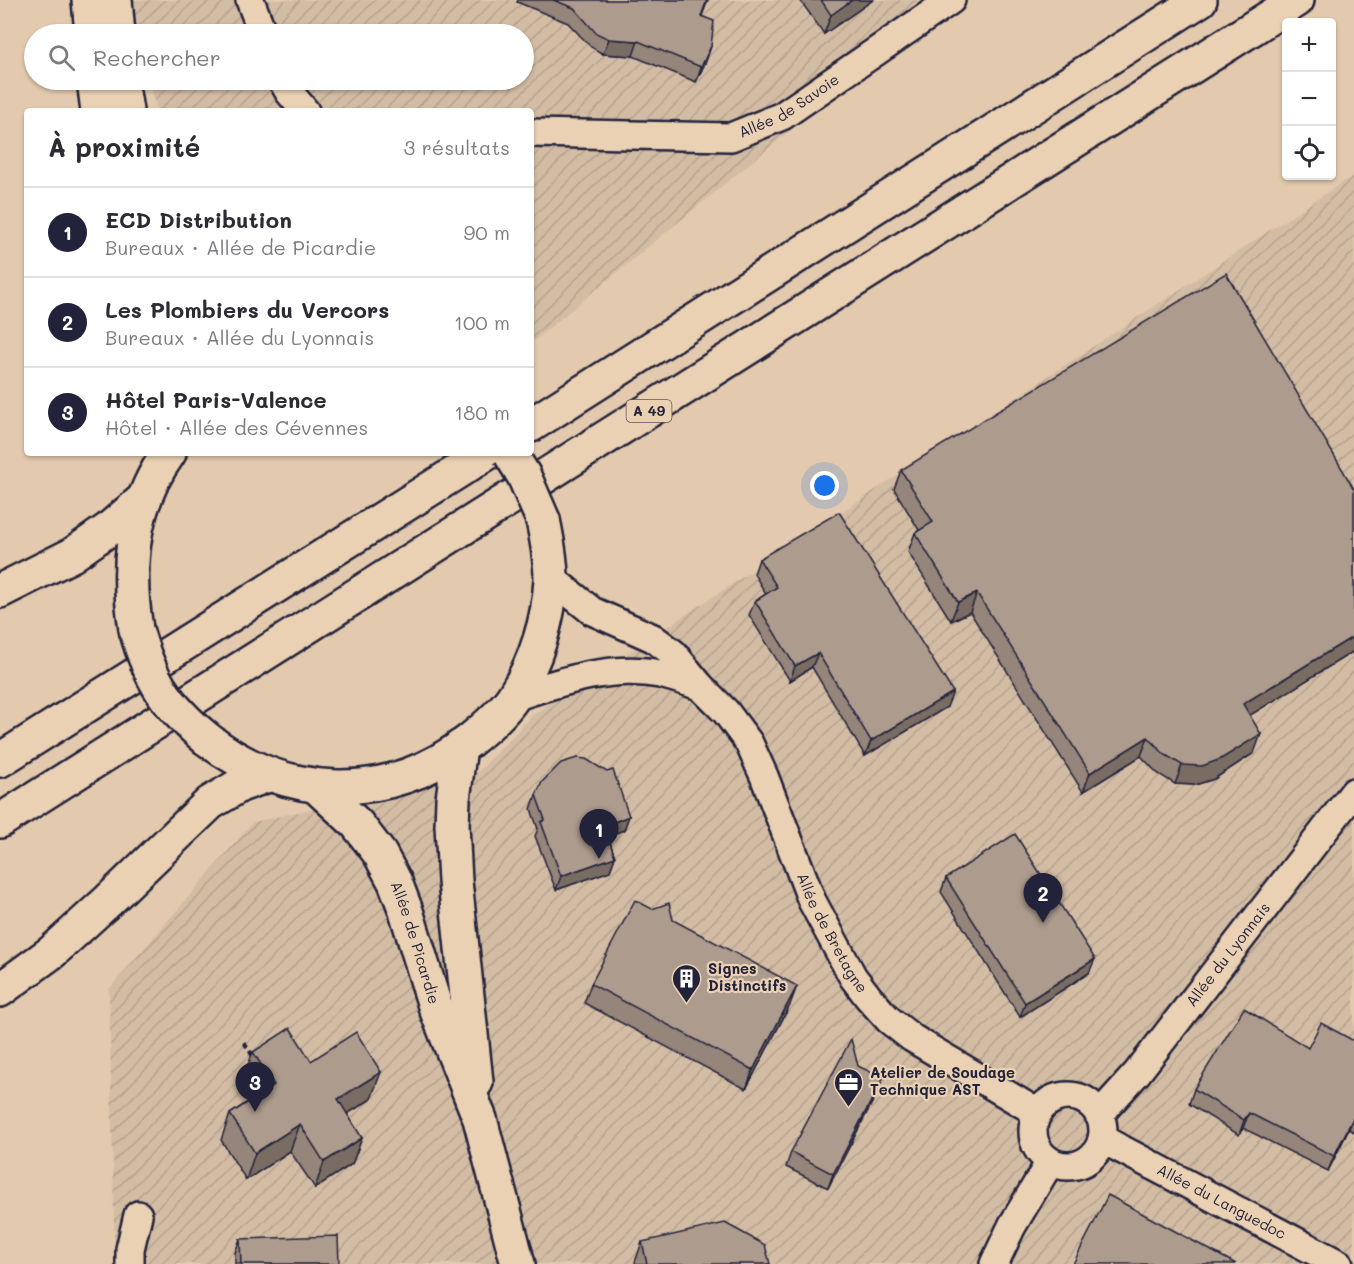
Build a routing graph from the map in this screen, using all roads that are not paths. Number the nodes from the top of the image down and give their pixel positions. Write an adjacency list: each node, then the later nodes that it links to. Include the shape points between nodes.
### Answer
1 (89, 0): 7 (main road)
2 (115, 0): 8 (main road)
3 (250, 0): 9 (street)
4 (951, 0): 16 (street, Allée de Savoie, via 782,116 731,137)
5 (1200, 0): 17 (main road)
6 (1297, 0): 31 (main road, A 49)
7 (91, 24)
8 (117, 24)
9 (259, 24)
10 (95, 90): 13 (main road)
11 (123, 90): 14 (main road)
12 (288, 90): 15 (street)
13 (98, 108)
14 (126, 108)
15 (302, 108)
16 (534, 133)
17 (534, 423)
18 (482, 456): 27 (main road)
19 (512, 456): 22 (main road, bridge, via 543,520)
20 (164, 457): 21 (main road)
21 (145, 498): 23 (main road, via 72,555); 28 (main road, bridge, via 131,548 131,599 143,654 161,690 186,722 240,761)
22 (551, 578): 24 (street, Allée de Bretagne, via 592,610 653,638 673,653); 25 (main road, via 538,643)
23 (0, 591)
24 (700, 686): 25 (street, via 660,674 614,672 576,677); 33 (street, Allée de Bretagne, via 749,743 812,901 841,957 869,998 912,1038)
25 (514, 697): 26 (main road, via 483,730)
26 (460, 747): 29 (main road, via 437,762 391,780); 34 (main road, Allée de Picardie, via 452,825 455,881)
27 (0, 760)
28 (268, 775): 29 (main road); 32 (main road, via 240,785 210,803 52,952)
29 (317, 787): 34 (main road, Allée de Picardie, via 357,824 391,875 435,1006)
30 (1354, 792): 35 (street, Allée du Lyonnais, via 1137,1073)
31 (0, 821)
32 (0, 990)
33 (1038, 1113): 35 (street, via 1053,1100 1073,1096 1086,1101); 36 (street, via 1033,1128 1035,1143)
34 (480, 1119): 39 (main road, Allée de Picardie)
35 (1101, 1128): 36 (street, via 1096,1153 1085,1162 1071,1167); 41 (street, Allée du Languedoc)
36 (1050, 1162): 40 (street)
37 (138, 1215): 38 (street)
38 (130, 1264)
39 (518, 1264)
40 (994, 1264)
41 (1339, 1264)

